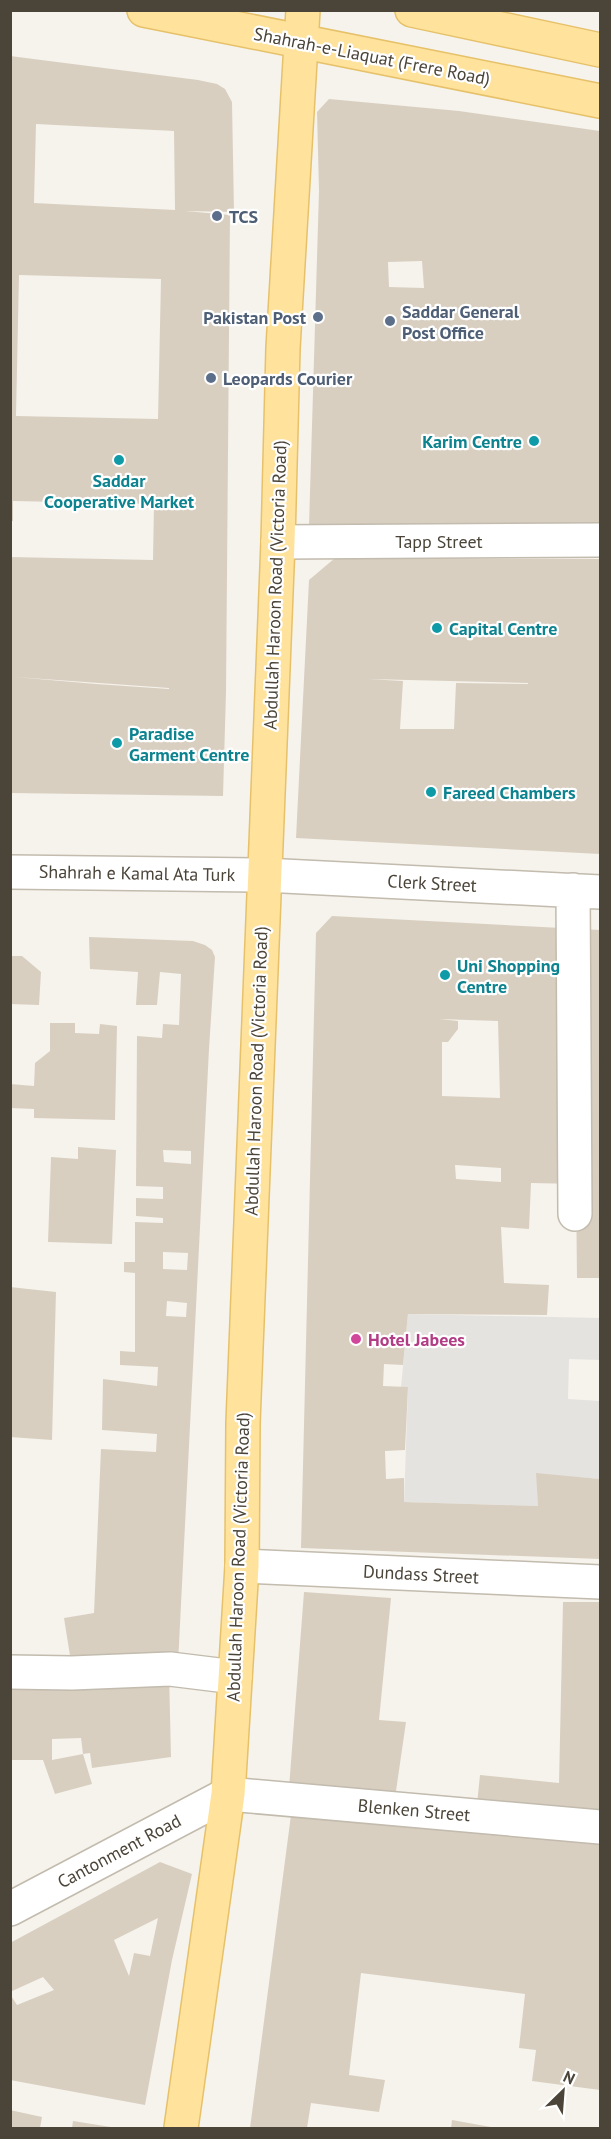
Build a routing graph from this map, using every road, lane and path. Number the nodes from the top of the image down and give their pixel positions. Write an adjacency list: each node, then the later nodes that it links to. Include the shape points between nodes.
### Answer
1 (144, 10): 3 (main road, Shahrah-e-Liaquat (Frere Road))
2 (412, 10): 4 (main road)
3 (303, 26): 5 (main road, Shahrah-e-Liaquat (Frere Road)); 7 (main road, Abdullah Haroon Road (Victoria Road), via 283,348)
4 (600, 50)
5 (600, 101)
6 (600, 540): 7 (street, Tapp Street)
7 (278, 542): 9 (main road, Abdullah Haroon Road (Victoria Road))
8 (10, 872): 9 (street, Shahrah e Kamal Ata Turk)
9 (264, 875): 10 (street, Clerk Street); 12 (main road, Abdullah Haroon Road (Victoria Road), via 243,1423)
10 (587, 891): 11 (street)
11 (575, 1214)
12 (242, 1566): 13 (street, Dundass Street); 15 (main road, Abdullah Haroon Road (Victoria Road))
13 (600, 1582)
14 (10, 1671): 15 (street, via 170,1669)
15 (235, 1677): 16 (main road, Abdullah Haroon Road (Victoria Road))
16 (228, 1794): 17 (street, Blenken Street); 18 (street, Cantonment Road); 19 (main road, Abdullah Haroon Road (Victoria Road))
17 (600, 1827)
18 (10, 1909)
19 (181, 2128)

